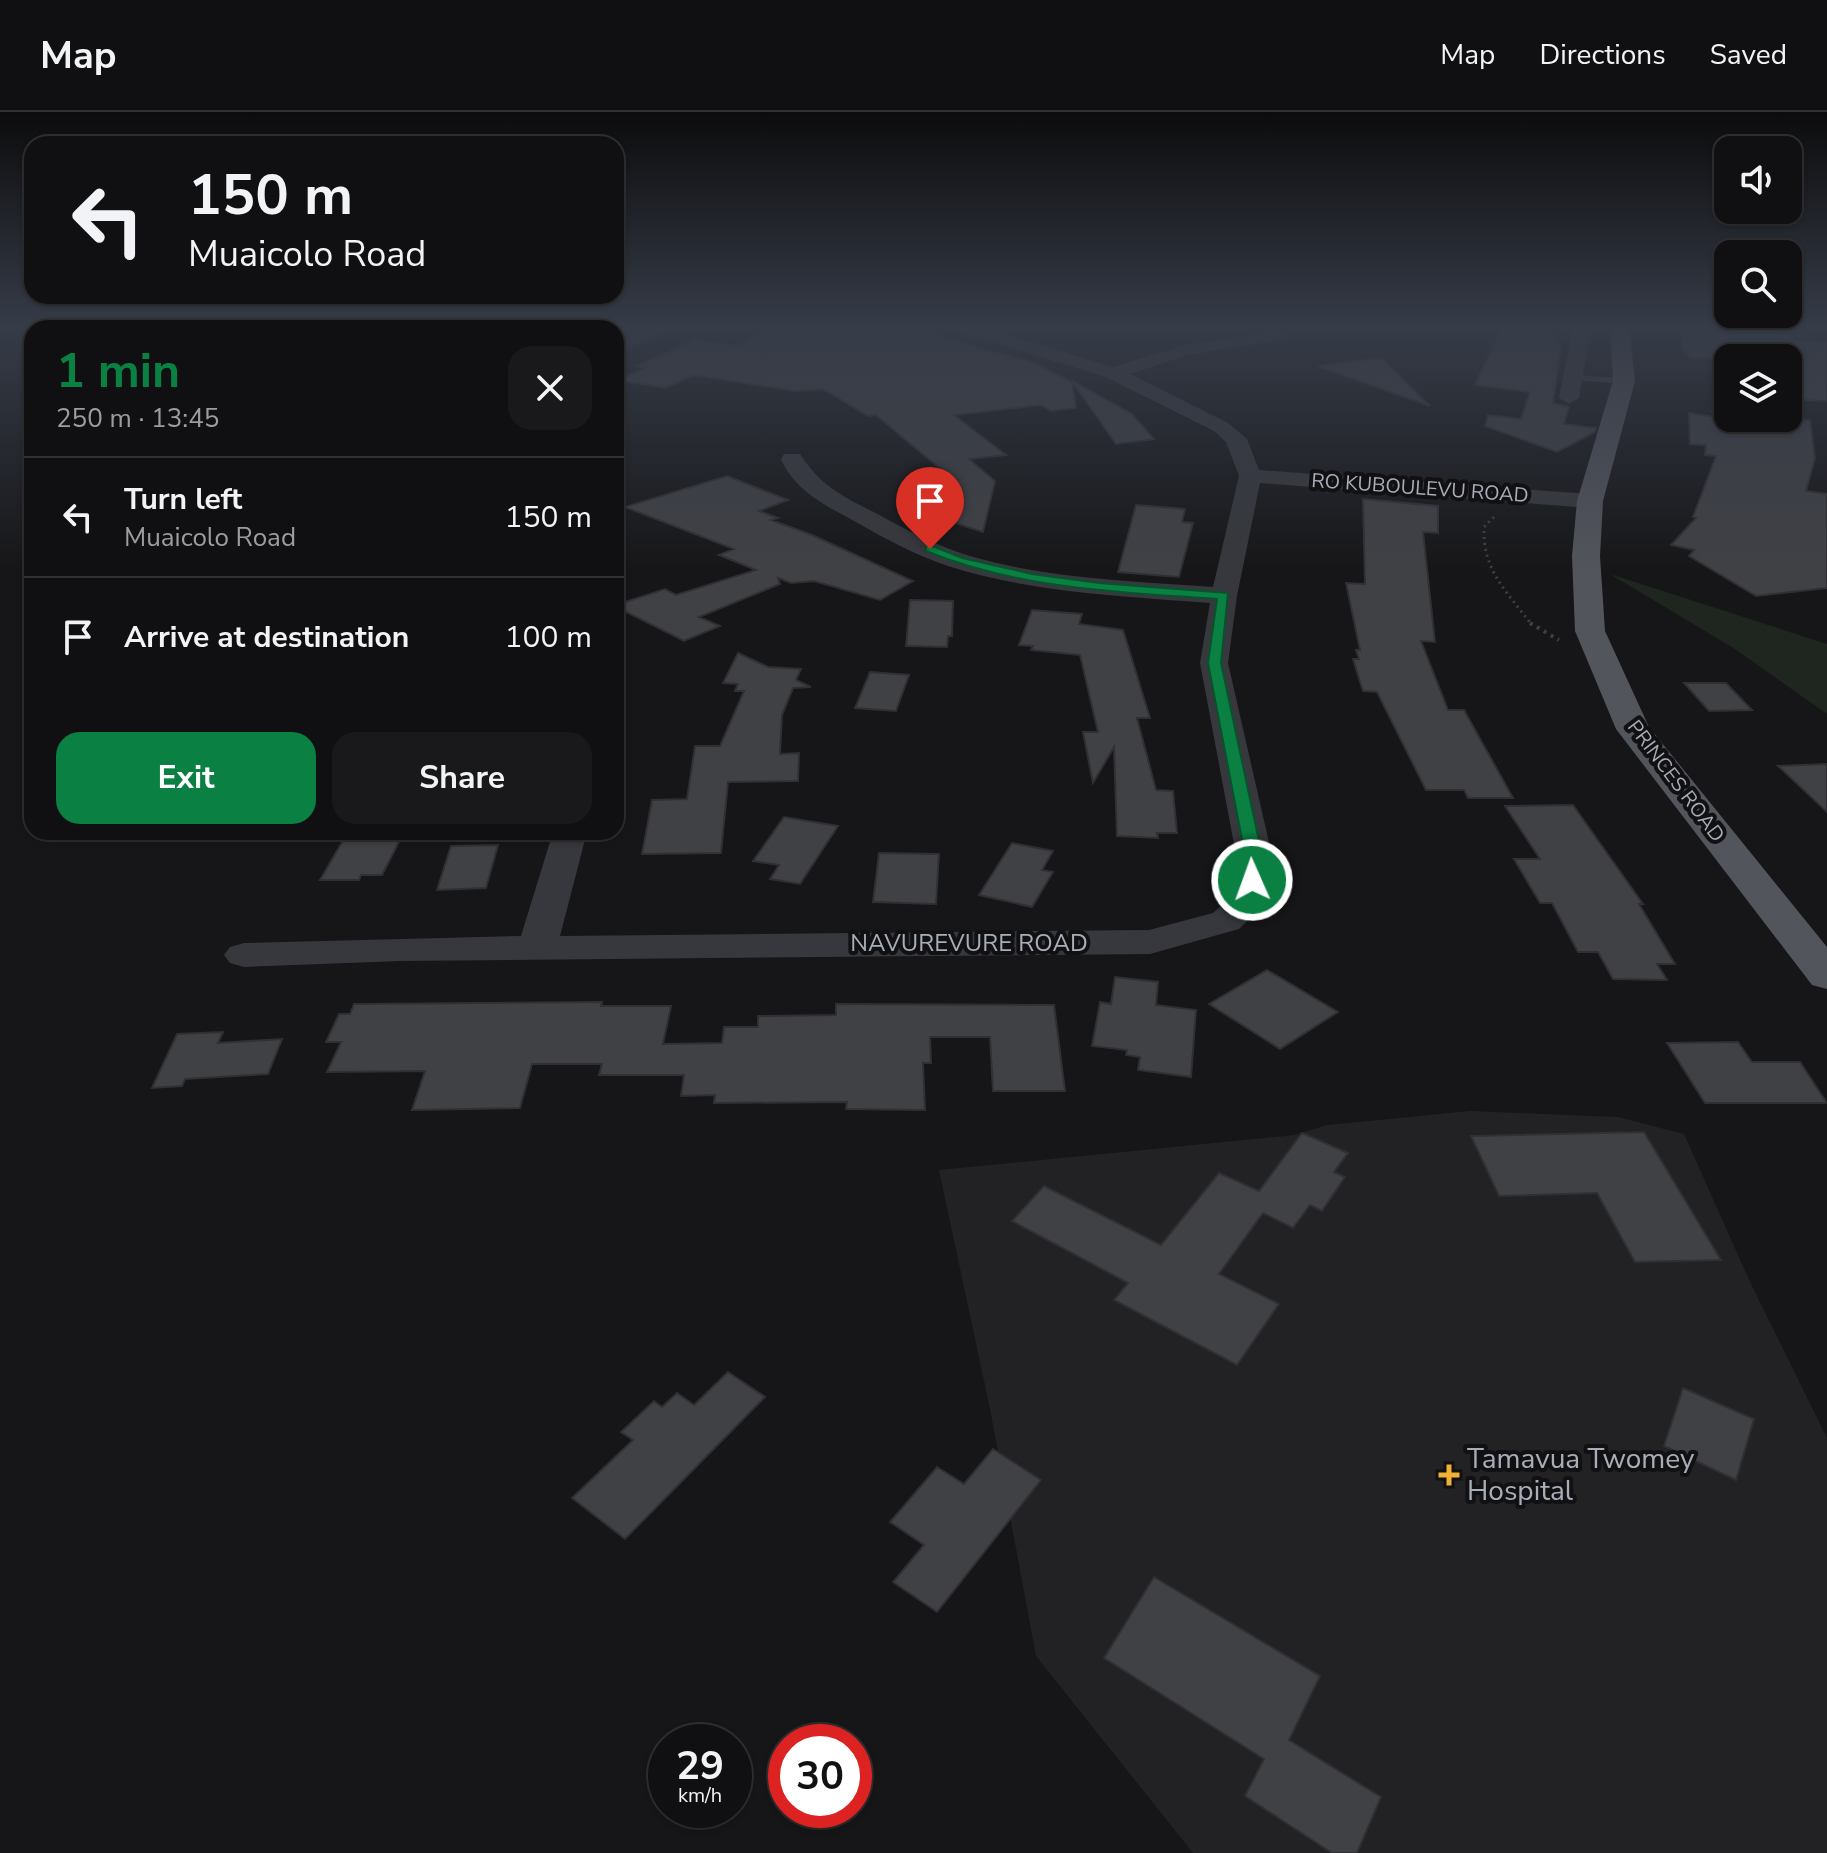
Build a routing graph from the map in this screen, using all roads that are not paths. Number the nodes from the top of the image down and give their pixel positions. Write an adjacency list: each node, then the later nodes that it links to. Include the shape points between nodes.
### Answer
1 (1181, 407): 4 (street, via 1236,439)
2 (1617, 407): 5 (main road, PRINCES ROAD)
3 (792, 459): 6 (street, via 797,475 842,505 959,561 1099,586)
4 (1250, 476): 5 (street, RO KUBOULEVU ROAD); 6 (street, NAVUREVURE ROAD)
5 (1590, 501): 10 (main road, PRINCES ROAD, via 1590,631 1633,729)
6 (1224, 596): 8 (street, NAVUREVURE ROAD, via 1214,663 1255,860 1250,900 1226,921 1150,942)
7 (568, 840): 8 (street)
8 (537, 948): 9 (street, NAVUREVURE ROAD)
9 (244, 955)
10 (1827, 976)

